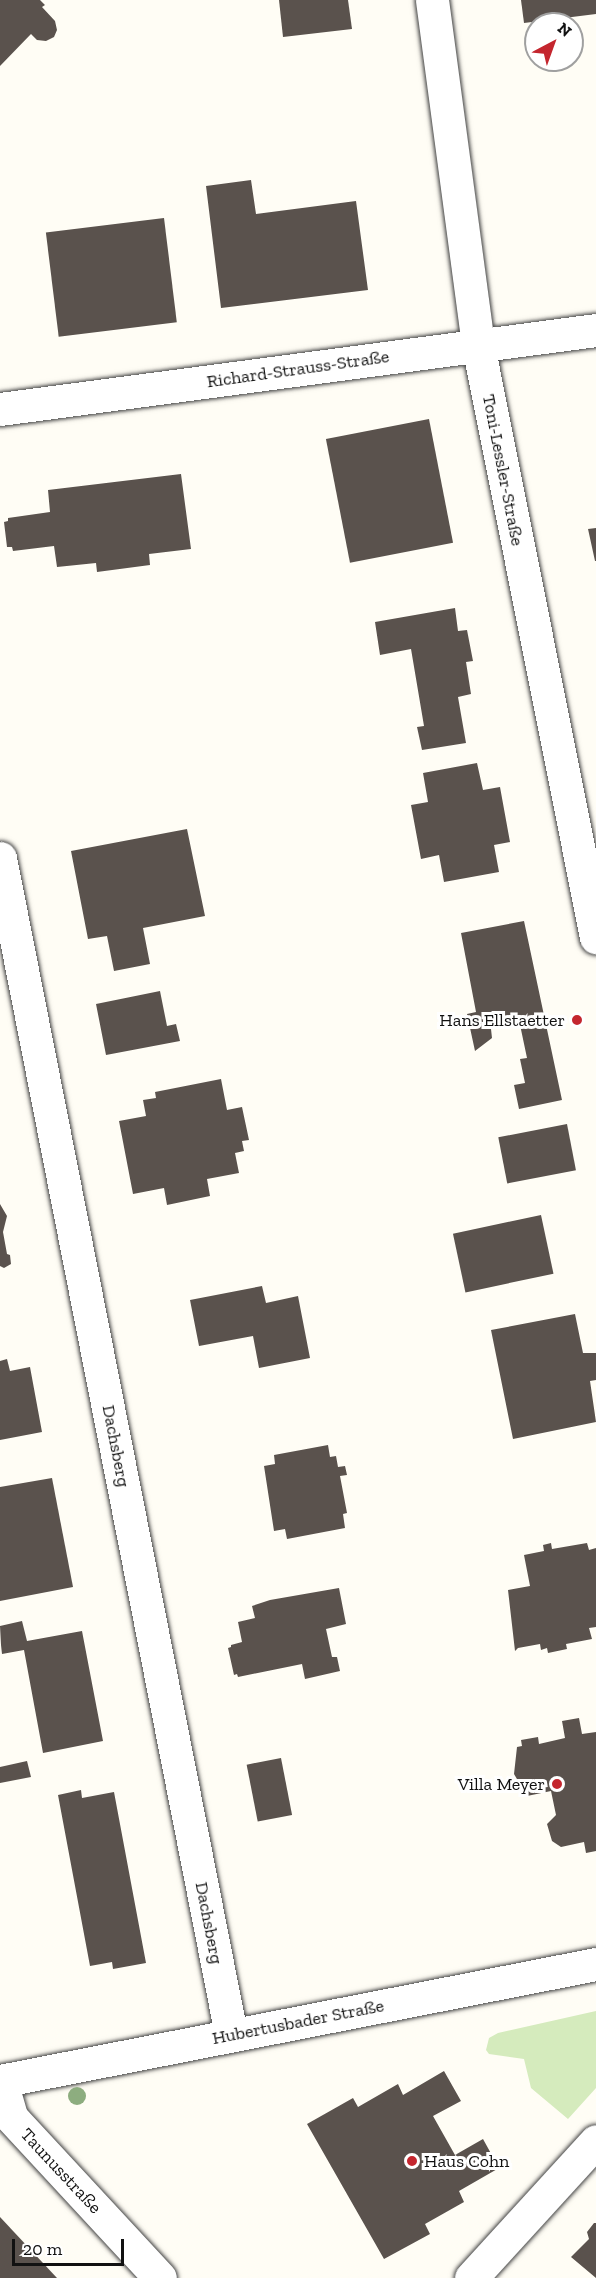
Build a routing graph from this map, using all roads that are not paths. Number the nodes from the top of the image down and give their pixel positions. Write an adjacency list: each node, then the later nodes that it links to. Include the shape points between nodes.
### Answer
1 (432, 0): 3 (street, Toni-Lessler-Straße)
2 (596, 330): 3 (street, Richard-Strauss-Straße)
3 (478, 345): 4 (street, Richard-Strauss-Straße); 6 (street, Toni-Lessler-Straße)
4 (0, 409)
5 (0, 858): 8 (street, Dachsberg)
6 (596, 937)
7 (596, 1964): 8 (street, Hubertusbader Straße)
8 (231, 2034): 9 (street, Hubertusbader Straße)
9 (1, 2081): 11 (street, Taunusstraße, via 11,2117)
10 (596, 2141): 12 (street)
11 (160, 2278)
12 (471, 2278)

